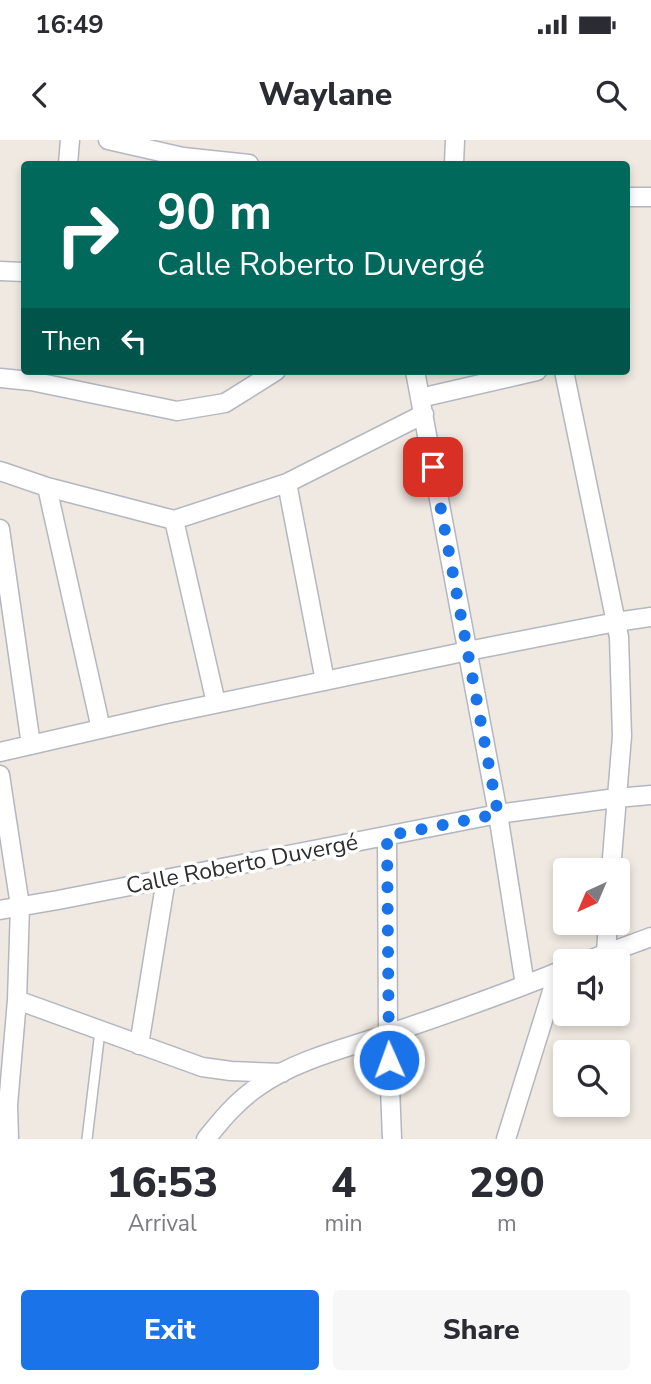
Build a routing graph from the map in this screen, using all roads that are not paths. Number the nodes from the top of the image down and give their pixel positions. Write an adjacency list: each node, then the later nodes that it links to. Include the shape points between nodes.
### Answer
1 (70, 140): 4 (street)
2 (108, 140): 5 (street)
3 (455, 140): 6 (street)
4 (68, 161)
5 (221, 161)
6 (454, 161)
7 (630, 197): 8 (street)
8 (651, 197)
9 (0, 271): 10 (street)
10 (21, 272)
11 (270, 375): 15 (street, via 225,403 177,411)
12 (416, 375): 17 (street)
13 (524, 375): 17 (street)
14 (565, 375): 24 (street)
15 (31, 376): 16 (street)
16 (0, 378)
17 (422, 406): 19 (street); 26 (street)
18 (0, 471): 20 (street)
19 (287, 483): 21 (street); 27 (street)
20 (47, 488): 21 (street); 29 (street)
21 (174, 520): 28 (street)
22 (0, 529): 25 (street)
23 (651, 617): 24 (street)
24 (616, 622): 26 (street); 34 (street, via 622,736)
25 (8, 638): 30 (street)
26 (468, 651): 27 (street); 35 (street)
27 (325, 681): 28 (street)
28 (216, 704): 29 (street)
29 (101, 729): 30 (street)
30 (31, 745): 31 (street)
31 (0, 752)
32 (0, 775): 39 (street)
33 (651, 795): 34 (street, Calle Roberto Duvergé)
34 (616, 798): 35 (street, Calle Roberto Duvergé); 37 (street)
35 (498, 814): 36 (street, Calle Roberto Duvergé); 44 (street)
36 (387, 836): 38 (street, Calle Roberto Duvergé); 48 (street)
37 (612, 858)
38 (166, 879): 39 (street, Calle Roberto Duvergé); 49 (street)
39 (20, 906): 40 (street, Calle Roberto Duvergé); 46 (street)
40 (0, 909)
41 (651, 937): 42 (street)
42 (617, 949)
43 (553, 974): 44 (street)
44 (525, 985): 48 (street)
45 (553, 998): 55 (street)
46 (17, 1000): 47 (street); 51 (street)
47 (100, 1031): 49 (street); 52 (lane)
48 (388, 1034): 50 (street); 54 (street)
49 (139, 1045): 50 (street, via 202,1067)
50 (282, 1073): 53 (street, via 244,1096)
51 (9, 1139)
52 (87, 1139)
53 (206, 1139)
54 (392, 1139)
55 (506, 1139)

